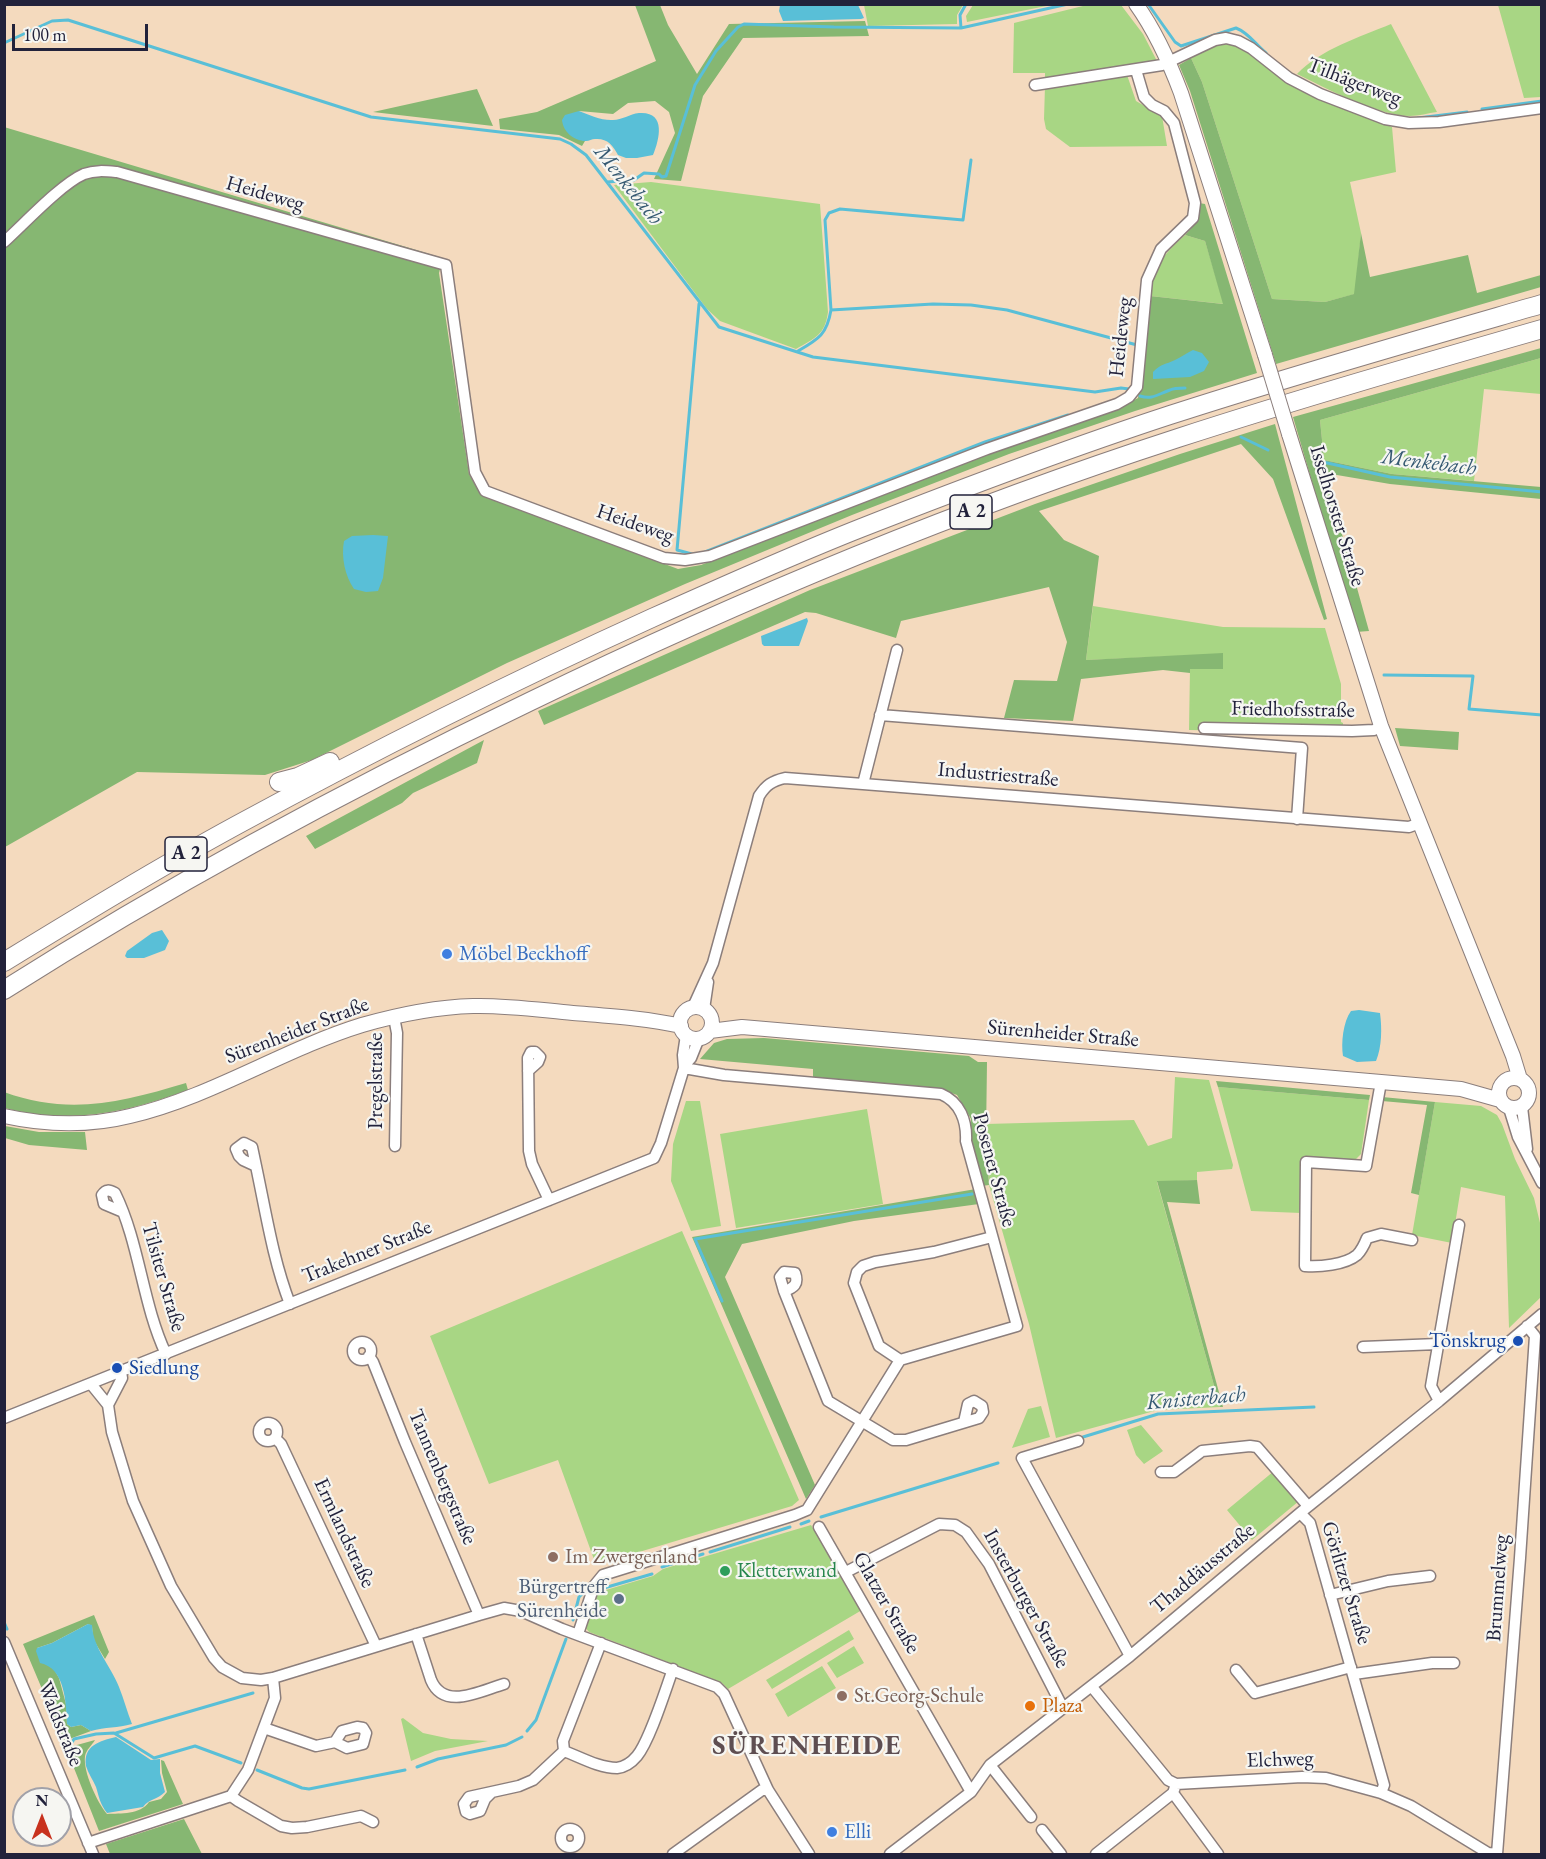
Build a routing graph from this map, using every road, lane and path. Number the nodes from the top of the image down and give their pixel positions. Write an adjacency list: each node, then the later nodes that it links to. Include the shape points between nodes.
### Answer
1 (1137, 4): 2 (main road, Isselhorster Straße)
2 (1169, 61): 3 (street); 5 (street, Tilhägerweg, via 1215,40 1238,41 1289,78 1320,94 1396,121 1439,122); 11 (main road, Isselhorster Straße, bridge)
3 (1136, 70): 4 (street); 6 (street, Heideweg, via 1144,98 1174,123 1195,203 1193,218 1161,249 1147,280 1137,387 1129,397 710,556 685,560 664,558 485,491 475,471 446,265 103,170 69,182)
4 (1035, 85)
5 (1542, 108)
6 (4, 242)
7 (1542, 304): 13 (highway, A 2, via 1167,416 1013,470 707,593)
8 (1542, 329): 19 (highway, A 2, via 1176,438 913,534 715,615 334,799 104,928)
9 (897, 650): 10 (street)
10 (880, 715): 15 (street); 16 (street, via 1302,748)
11 (1381, 726): 12 (street, Friedhofsstraße, via 1352,731); 17 (main road, Isselhorster Straße)
12 (1204, 728)
13 (371, 753): 14 (highway, via 354,750); 18 (highway, A 2, via 234,826)
14 (279, 782)
15 (862, 784): 16 (street, Industriestraße); 21 (street, Industriestraße, via 785,778 765,787 759,796)
16 (1297, 819): 17 (street, Industriestraße, via 1409,827)
17 (1420, 823): 25 (main road, Isselhorster Straße, via 1505,1039)
18 (4, 962)
19 (4, 990)
20 (394, 1017): 21 (main road, Sürenheider Straße, via 473,1006); 26 (main road, Sürenheider Straße, via 362,1025 175,1102 130,1116 60,1123); 27 (street, Pregelstraße)
21 (696, 1022): 22 (street, Trakehner Straße, via 691,1058); 24 (main road, Sürenheider Straße)
22 (684, 1067): 30 (street, Trakehner Straße, via 654,1158); 33 (street, Posener Straße, via 724,1075 952,1099 965,1121 966,1141)
23 (528, 1071): 30 (street, via 529,1151)
24 (1381, 1082): 25 (main road, Sürenheider Straße); 34 (street, via 1366,1166 1306,1162 1305,1266 1322,1268 1358,1255 1367,1238 1381,1234)
25 (1520, 1094): 29 (street, via 1518,1137)
26 (4, 1116)
27 (395, 1146)
28 (256, 1166): 36 (street, via 274,1254)
29 (1542, 1183)
30 (549, 1200): 36 (street, Trakehner Straße)
31 (123, 1212): 41 (street, Tilsiter Straße, via 156,1332)
32 (1459, 1225): 39 (street)
33 (992, 1237): 43 (street, Posener Straße, via 1017,1326); 43 (street, via 875,1262 857,1272 854,1283 879,1346)
34 (1412, 1240)
35 (784, 1291): 49 (street, via 828,1401)
36 (290, 1304): 41 (street, Trakehner Straße)
37 (1542, 1314): 38 (street, Thaddäusstraße)
38 (1527, 1326): 46 (street, Thaddäusstraße); 95 (street, Brummelweg, via 1535,1336)
39 (1438, 1344): 40 (street); 46 (street, via 1431,1386)
40 (1364, 1347)
41 (166, 1354): 44 (street, Trakehner Straße)
42 (369, 1356): 59 (street, Tannenbergstraße)
43 (900, 1360): 49 (street)
44 (121, 1372): 45 (street, Trakehner Straße); 47 (street, via 122,1378)
45 (92, 1383): 47 (street); 48 (street, Trakehner Straße)
46 (1439, 1401): 54 (street, Thaddäusstraße)
47 (108, 1405): 70 (street, via 133,1501 171,1586 207,1647 230,1673 253,1680)
48 (4, 1418)
49 (862, 1420): 50 (street, via 892,1440 906,1440); 61 (street, via 807,1510 603,1575 594,1586)
50 (964, 1422)
51 (275, 1438): 64 (street, Ermlandstraße)
52 (1078, 1441): 65 (street, via 1022,1458)
53 (1161, 1472): 54 (street, Görlitzer Straße, via 1174,1472 1202,1451 1257,1447)
54 (1304, 1510): 58 (street, Görlitzer Straße); 65 (street, Thaddäusstraße)
55 (819, 1527): 56 (street, Glatzer Straße)
56 (846, 1572): 73 (street, Insterburger Straße, via 939,1524 955,1525 966,1532 989,1564); 81 (street, Glatzer Straße)
57 (1430, 1576): 58 (street)
58 (1330, 1595): 69 (street, Görlitzer Straße)
59 (479, 1615): 60 (street); 61 (street, via 514,1609)
60 (416, 1634): 64 (street); 71 (street, via 431,1680 441,1694 458,1698)
61 (578, 1634): 63 (street)
62 (4, 1642): 87 (street, Waldstraße)
63 (601, 1643): 67 (street); 76 (street, via 563,1741)
64 (376, 1646): 70 (street)
65 (1130, 1656): 72 (street, Thaddäusstraße)
66 (1454, 1663): 69 (street)
67 (673, 1669): 76 (street, via 645,1741 629,1764 606,1767); 79 (street, via 717,1687 724,1694)
68 (1236, 1670): 69 (street, Görlitzer Straße, via 1255,1694)
69 (1352, 1670): 82 (street, Görlitzer Straße, via 1384,1785)
70 (273, 1678): 74 (street, via 275,1698)
71 (504, 1684)
72 (1092, 1686): 73 (street, Thaddäusstraße); 78 (street)
73 (1063, 1708): 77 (street, Thaddäusstraße)
74 (264, 1728): 75 (street, via 316,1746); 83 (street, via 248,1770)
75 (335, 1742)
76 (564, 1751): 80 (street, via 533,1780)
77 (990, 1765): 81 (street, Thaddäusstraße); 84 (street)
78 (1175, 1788): 82 (street, Elchweg, via 1302,1777 1326,1778); 93 (street); 94 (street)
79 (768, 1790): 89 (street); 90 (street)
80 (492, 1792)
81 (970, 1792): 91 (street, Thaddäusstraße)
82 (1381, 1793): 95 (street, Elchweg, via 1411,1806 1488,1853)
83 (231, 1796): 85 (street, via 292,1828 361,1816); 87 (street)
84 (1031, 1817)
85 (373, 1822)
86 (1042, 1830): 92 (street)
87 (88, 1843): 88 (street, Waldstraße)
88 (93, 1854)
89 (673, 1854)
90 (809, 1854)
91 (890, 1854)
92 (1061, 1854)
93 (1096, 1854)
94 (1218, 1854)
95 (1497, 1854)

